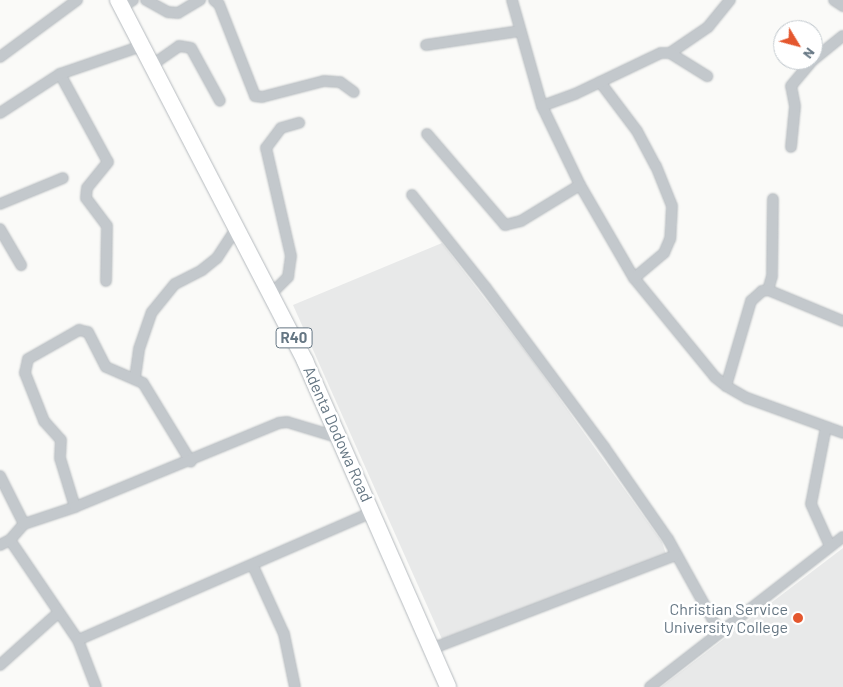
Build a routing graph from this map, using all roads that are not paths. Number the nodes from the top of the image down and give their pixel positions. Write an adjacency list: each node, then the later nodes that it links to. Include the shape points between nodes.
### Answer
1 (77, 0): 16 (street)
2 (146, 0): 3 (street, via 168,12 178,13)
3 (200, 0)
4 (214, 0): 22 (street, via 219,4 255,96 324,81 340,82)
5 (512, 0): 10 (street)
6 (730, 0): 15 (street, via 708,26)
7 (834, 0): 9 (street)
8 (124, 2): 13 (main road, Adenta Dodowa Road / R40)
9 (843, 6)
10 (520, 32): 12 (street); 24 (street)
11 (843, 36): 14 (street)
12 (426, 45)
13 (142, 46): 17 (main road, Adenta Dodowa Road / R40); 19 (street)
14 (823, 52)
15 (670, 53): 20 (street); 21 (street, via 655,55)
16 (0, 57)
17 (152, 65): 23 (street, via 180,46 191,48); 35 (main road, Adenta Dodowa Road / R40)
18 (805, 70): 28 (street, via 792,86 795,106)
19 (60, 74): 25 (street); 38 (street, via 108,162 88,188 86,198 107,226)
20 (707, 76)
21 (600, 82): 24 (street); 37 (street, via 637,131 672,206 670,239 664,253)
22 (354, 92)
23 (220, 101)
24 (542, 106): 30 (street)
25 (0, 113)
26 (299, 123): 40 (street, via 281,128 266,148 291,256 288,277)
27 (427, 134): 30 (street, via 505,225 521,221)
28 (791, 146)
29 (63, 178): 33 (street)
30 (580, 185): 37 (street)
31 (412, 196): 56 (street, via 486,288 604,448 668,539)
32 (773, 199): 39 (street, via 772,276)
33 (0, 204)
34 (0, 229): 36 (street)
35 (236, 229): 40 (main road, Adenta Dodowa Road / R40); 42 (street, via 217,258 175,284 152,312 142,340)
36 (21, 265)
37 (634, 278): 43 (street, via 715,378)
38 (106, 281)
39 (768, 290): 41 (street); 43 (street, via 757,294 751,301)
40 (272, 293): 46 (main road, Adenta Dodowa Road / R40)
41 (843, 321)
42 (135, 378): 47 (street, via 154,398); 49 (street, via 106,367 88,332 79,330 28,360 25,373 44,421 61,440 60,458)
43 (726, 386): 44 (street, via 747,398)
44 (826, 427): 45 (street); 55 (street, via 811,504)
45 (843, 433)
46 (341, 438): 47 (street, via 287,422); 50 (main road, Adenta Dodowa Road / R40)
47 (191, 462): 49 (street)
48 (0, 476): 51 (street)
49 (75, 507): 51 (street)
50 (373, 512): 57 (street); 61 (main road, Adenta Dodowa Road / R40)
51 (24, 524): 53 (street)
52 (843, 537): 55 (street)
53 (10, 540): 54 (street); 58 (street)
54 (0, 545)
55 (830, 546): 59 (street)
56 (676, 556): 59 (street); 61 (street)
57 (253, 566): 60 (street); 63 (street, via 284,634)
58 (58, 612): 60 (street); 62 (street)
59 (720, 633): 66 (street)
60 (78, 640): 64 (street)
61 (431, 649): 65 (main road, Adenta Dodowa Road / R40)
62 (0, 666)
63 (292, 686)
64 (96, 687)
65 (448, 687)
66 (650, 687)

